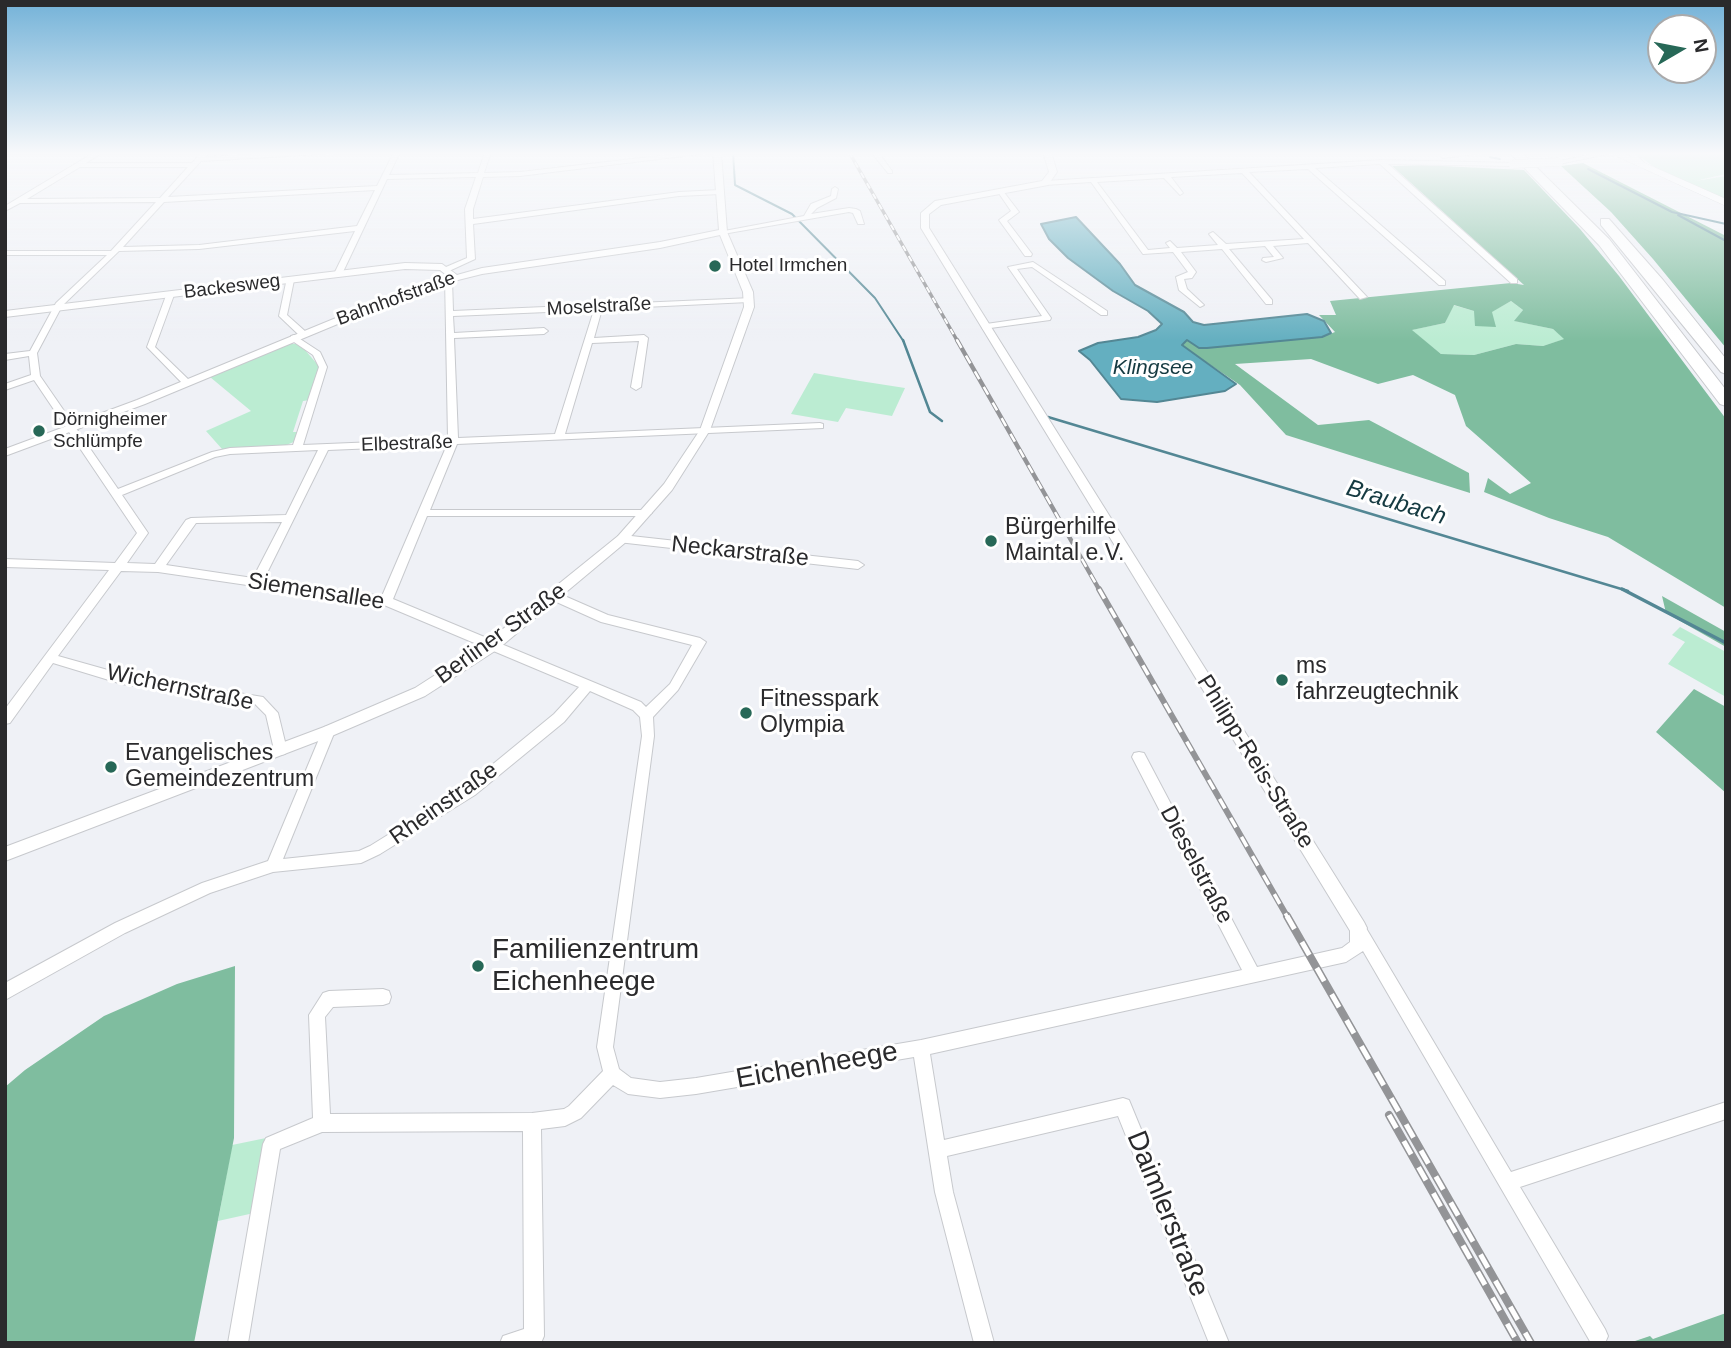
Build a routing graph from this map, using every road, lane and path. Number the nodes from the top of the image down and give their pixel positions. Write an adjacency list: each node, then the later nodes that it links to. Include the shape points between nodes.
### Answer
1 (148, 215): 26 (street)
2 (366, 215): 19 (street)
3 (470, 215): 17 (street)
4 (522, 215): 17 (street)
5 (722, 215): 20 (street)
6 (812, 215): 16 (street, Bahnhofstraße)
7 (856, 215): 18 (street, Bahnhofstraße)
8 (925, 215): 46 (street, Philipp-Reis-Straße, via 925,228)
9 (1011, 215): 29 (street, via 1003,220)
10 (1118, 215): 27 (street, via 1143,250)
11 (1285, 215): 22 (street)
12 (1365, 215): 35 (street)
13 (1441, 215): 34 (street)
14 (1575, 215): 58 (highway, via 1604,242)
15 (1598, 215): 53 (highway)
16 (803, 216): 20 (street, Bahnhofstraße)
17 (469, 222): 32 (street, via 471,259)
18 (861, 222)
19 (360, 228): 26 (street, via 199,247); 31 (street)
20 (723, 232): 32 (street, Bahnhofstraße); 38 (street)
21 (1213, 234): 25 (street)
22 (1310, 242): 24 (street); 37 (street)
23 (1170, 243): 27 (street)
24 (1268, 245): 25 (street); 30 (street, via 1279,258 1266,260)
25 (1224, 248): 27 (street); 39 (street)
26 (115, 251): 28 (street); 42 (street)
27 (1177, 252): 40 (street, via 1192,272 1180,276 1183,290)
28 (5, 253)
29 (1027, 254)
30 (1271, 267)
31 (338, 274): 32 (street, Backesweg, via 409,265); 33 (street, Backesweg)
32 (451, 275): 45 (street); 48 (street, Bahnhofstraße)
33 (290, 280): 36 (street, Backesweg); 48 (street, via 283,316)
34 (1514, 281)
35 (1442, 283)
36 (170, 295): 42 (street, Backesweg); 55 (street, via 150,346)
37 (1363, 297)
38 (749, 300): 41 (street, Moselstraße); 61 (street, Berliner Straße)
39 (1269, 302)
40 (1200, 305)
41 (598, 307): 45 (street, Moselstraße); 50 (street)
42 (57, 309): 44 (street, Backesweg); 51 (street)
43 (1104, 313): 46 (street, via 1033,264 1013,267 1047,318)
44 (5, 314)
45 (449, 314): 49 (street)
46 (985, 327): 89 (street, Philipp-Reis-Straße)
47 (544, 331): 49 (street)
48 (299, 336): 55 (street, Bahnhofstraße); 65 (street, via 323,367)
49 (450, 336): 63 (street)
50 (589, 341): 57 (street, via 644,338); 62 (street)
51 (33, 353): 52 (street); 54 (street)
52 (5, 357)
53 (1726, 369)
54 (36, 376): 56 (street); 60 (street)
55 (187, 383): 60 (street, Bahnhofstraße)
56 (5, 387)
57 (636, 387)
58 (1726, 401)
59 (820, 425): 61 (street, Elbestraße)
60 (72, 429): 66 (street, Bahnhofstraße); 67 (street)
61 (705, 430): 62 (street, Elbestraße); 69 (street, Berliner Straße)
62 (560, 435): 63 (street, Elbestraße)
63 (453, 442): 64 (street, Elbestraße); 68 (street)
64 (325, 447): 65 (street, Elbestraße); 70 (street)
65 (297, 448): 67 (street, Elbestraße, via 219,453)
66 (5, 453)
67 (117, 494): 74 (street, via 143,533)
68 (423, 513): 69 (street); 78 (street)
69 (647, 513): 71 (street, Berliner Straße)
70 (289, 518): 75 (street, via 195,520); 76 (street)
71 (622, 539): 73 (street, Neckarstraße); 77 (street, Berliner Straße)
72 (5, 563): 74 (street, Siemensallee)
73 (858, 565)
74 (120, 566): 75 (street, Siemensallee); 80 (street)
75 (158, 568): 76 (street, Siemensallee)
76 (257, 582): 78 (street, Siemensallee)
77 (556, 597): 79 (street, Berliner Straße); 82 (street, via 605,619 700,642 674,687)
78 (386, 601): 79 (street, Siemensallee)
79 (493, 645): 81 (street, Siemensallee); 84 (street, Berliner Straße, via 420,692)
80 (50, 658): 83 (street); 85 (street, Wichernstraße, via 122,679 259,700 272,713)
81 (587, 686): 82 (street, Siemensallee, via 637,706); 88 (street, Rheinstraße, via 559,718 470,791 384,845 361,856)
82 (646, 715): 94 (street, via 648,736 606,1040)
83 (5, 719)
84 (329, 731): 85 (street, Berliner Straße); 88 (street)
85 (280, 750): 87 (street, Berliner Straße)
86 (1139, 757): 90 (street, Dieselstraße)
87 (5, 854)
88 (273, 866): 91 (street, Rheinstraße, via 164,907)
89 (1358, 929): 90 (street, Eichenheege, via 1358,945 1346,955); 99 (street, Philipp-Reis-Straße)
90 (1252, 974): 93 (street, Eichenheege)
91 (5, 992)
92 (383, 997): 97 (street, via 329,999 317,1015)
93 (921, 1048): 94 (street, Eichenheege, via 660,1090 628,1086); 98 (street)
94 (612, 1074): 96 (street, via 575,1112)
95 (1726, 1110): 99 (street)
96 (531, 1122): 97 (street); 102 (street, via 534,1336)
97 (322, 1123): 101 (street, via 272,1144)
98 (937, 1150): 103 (street, via 950,1219); 104 (street, Daimlerstraße, via 1123,1106)
99 (1507, 1182): 100 (street, Philipp-Reis-Straße)
100 (1598, 1336)
101 (237, 1343)
102 (510, 1343)
103 (984, 1343)
104 (1219, 1343)

